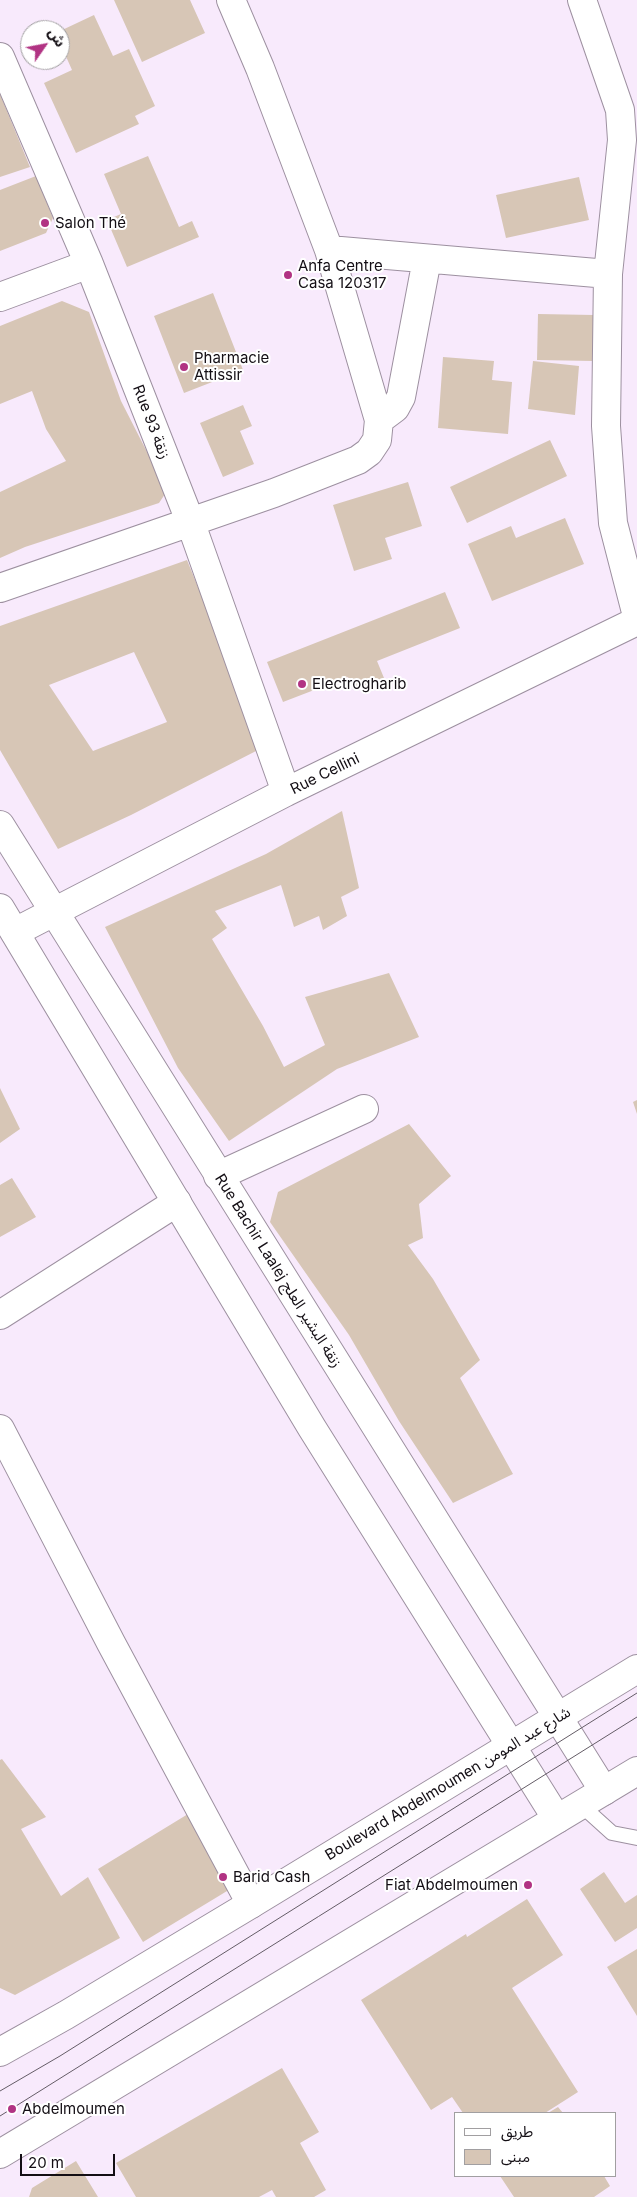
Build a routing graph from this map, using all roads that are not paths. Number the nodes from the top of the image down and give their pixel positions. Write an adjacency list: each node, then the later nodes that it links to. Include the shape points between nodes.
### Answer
1 (231, 0): 4 (street)
2 (582, 0): 7 (street, via 620,110 620,156)
3 (0, 57): 6 (street, Rue 93 زنقة)
4 (329, 250): 5 (street); 9 (street)
5 (427, 259): 7 (street); 9 (street, via 401,397 394,408)
6 (89, 264): 8 (street); 10 (street, Rue 93 زنقة)
7 (608, 274): 12 (street, via 606,426 609,478 613,523)
8 (0, 297)
9 (379, 420): 10 (street, via 377,440 358,460)
10 (190, 521): 11 (street); 14 (street, Rue 93 زنقة)
11 (0, 588)
12 (637, 616)
13 (637, 621): 14 (street, Rue Cellini)
14 (286, 792): 17 (street, Rue Cellini)
15 (0, 825): 17 (street, Rue Bachir Laalej زنقة البشير العلج)
16 (0, 908): 18 (street)
17 (54, 910): 18 (street, Rue Cellini); 20 (street, Rue Bachir Laalej زنقة البشير العلج)
18 (15, 932): 21 (street)
19 (364, 1109): 20 (street)
20 (218, 1176): 25 (street, Rue Bachir Laalej زنقة البشير العلج)
21 (177, 1202): 22 (street); 26 (street, via 312,1428)
22 (0, 1315)
23 (0, 1428): 32 (street)
24 (637, 1669): 25 (street, Boulevard Abdelmoumen شارع عبد المومن)
25 (557, 1716): 26 (street, Boulevard Abdelmoumen شارع عبد المومن); 28 (street, Rue Bachir Laalej زنقة البشير العلج)
26 (511, 1746): 30 (street); 32 (street, Boulevard Abdelmoumen شارع عبد المومن)
27 (637, 1771): 28 (street)
28 (604, 1791): 29 (street)
29 (581, 1805): 30 (street); 31 (lane, via 612,1833)
30 (557, 1819): 34 (street)
31 (637, 1838)
32 (251, 1904): 33 (street, Boulevard Abdelmoumen شارع عبد المومن)
33 (0, 2052)
34 (0, 2154)

